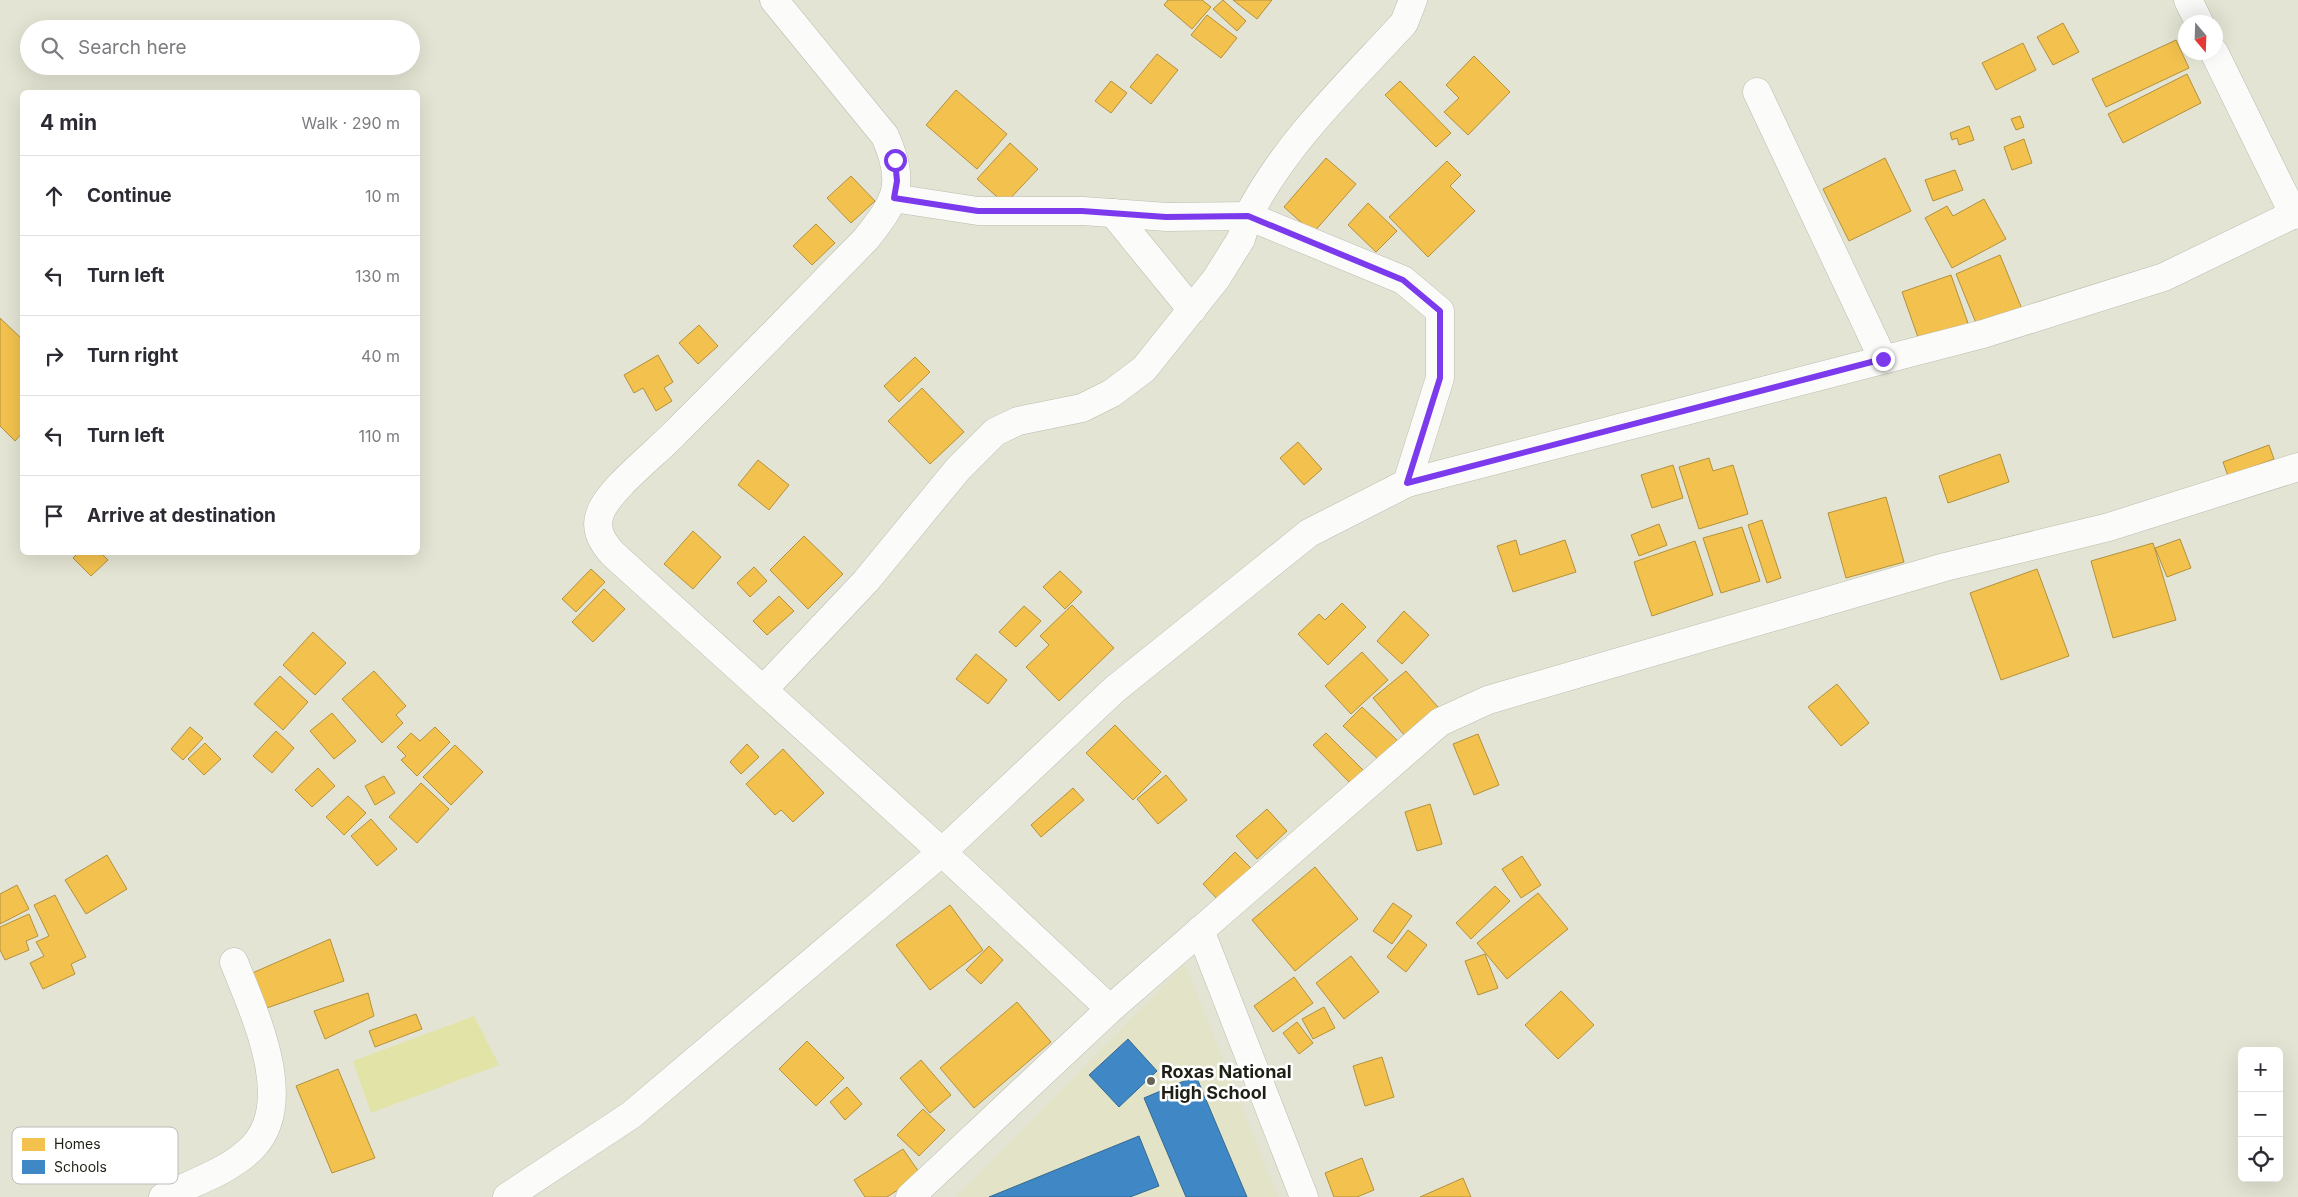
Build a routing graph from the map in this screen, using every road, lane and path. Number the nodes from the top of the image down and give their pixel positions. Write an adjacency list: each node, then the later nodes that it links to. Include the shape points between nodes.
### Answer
1 (774, 0): 7 (street, via 885,136 895,160 897,181)
2 (1413, 0): 10 (street, via 1404,23 1299,138 1263,187)
3 (2188, 0): 4 (street)
4 (2196, 15)
5 (2218, 60): 9 (street)
6 (1757, 92): 12 (street)
7 (894, 198): 8 (street, via 978,211); 15 (street, via 866,239 608,498 600,514 598,527 603,542 613,554)
8 (1113, 214): 10 (street); 11 (street)
9 (2296, 214): 12 (street, via 2164,277 1983,334)
10 (1248, 216): 11 (street, via 1241,239); 14 (street, via 1403,280 1440,311 1440,378)
11 (1192, 310): 15 (street, via 1144,369 1112,393 1082,408 1018,421 995,432 958,469 866,581)
12 (1883, 359): 14 (street)
13 (2298, 467): 17 (street, via 2109,527 1945,567 1488,700 1440,722)
14 (1407, 483): 16 (street, via 1309,533 1115,690)
15 (763, 690): 16 (street)
16 (942, 852): 19 (street); 21 (street, via 631,1115)
17 (1200, 930): 19 (street); 23 (street)
18 (234, 962): 20 (street, via 266,1045 272,1091 268,1119 253,1146 229,1164)
19 (1110, 1009): 22 (street)
20 (163, 1197)
21 (507, 1197)
22 (910, 1197)
23 (1304, 1197)

